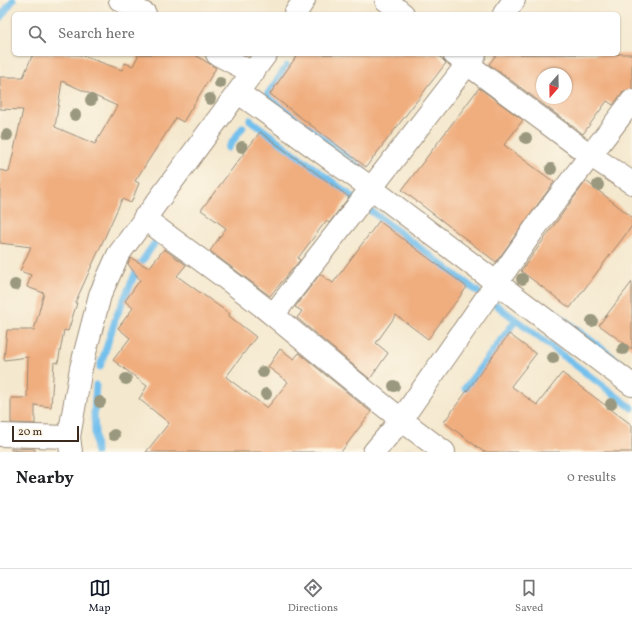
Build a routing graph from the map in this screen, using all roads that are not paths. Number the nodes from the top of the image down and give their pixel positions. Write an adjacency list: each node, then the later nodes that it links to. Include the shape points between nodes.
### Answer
1 (120, 0): 5 (street)
2 (304, 0): 6 (street)
3 (386, 0): 7 (street)
4 (514, 0): 8 (street)
5 (141, 12)
6 (296, 12)
7 (401, 12)
8 (505, 12)
9 (221, 56): 12 (street)
10 (265, 56): 12 (street)
11 (466, 58): 15 (street); 17 (street)
12 (253, 73): 13 (street)
13 (238, 92): 17 (street); 18 (street)
14 (632, 102): 15 (street)
15 (590, 155): 16 (street); 19 (street)
16 (632, 183)
17 (371, 188): 19 (street); 20 (street)
18 (144, 218): 20 (street); 24 (street, via 118,255 100,295 81,368)
19 (497, 282): 21 (street); 22 (street)
20 (273, 315): 22 (street)
21 (632, 385)
22 (401, 420): 25 (street); 26 (street)
23 (0, 435): 24 (street)
24 (70, 445)
25 (374, 452)
26 (444, 452)

